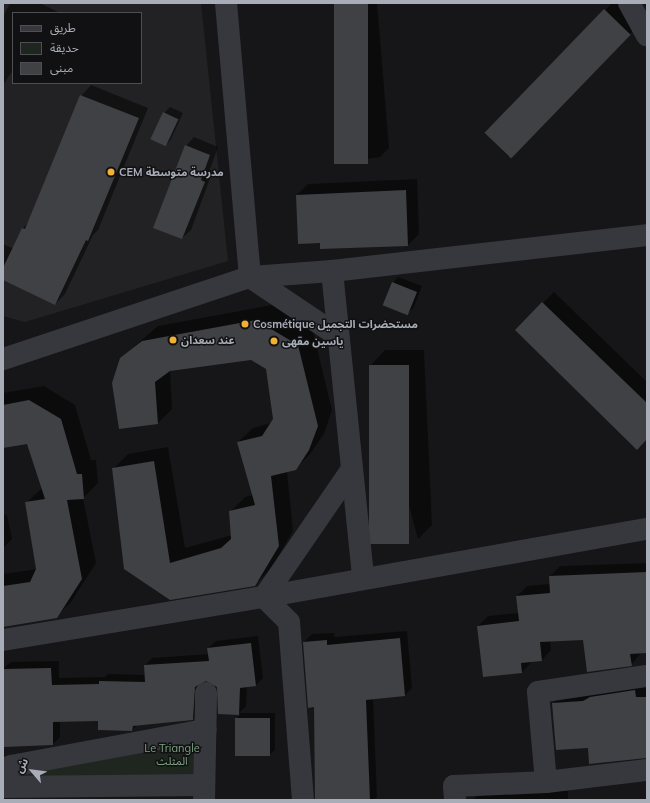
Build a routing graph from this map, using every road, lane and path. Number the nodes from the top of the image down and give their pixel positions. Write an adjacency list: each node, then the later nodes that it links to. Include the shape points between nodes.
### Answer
1 (226, 3): 6 (street)
2 (629, 3): 3 (street)
3 (647, 35)
4 (647, 236): 5 (street)
5 (332, 271): 6 (street); 7 (street)
6 (250, 277): 7 (street); 8 (street)
7 (338, 336): 9 (street)
8 (3, 360)
9 (352, 469): 11 (street); 12 (street)
10 (647, 529): 11 (street)
11 (363, 578): 12 (street)
12 (264, 597): 13 (street); 22 (street, via 289,622)
13 (3, 640)
14 (647, 676): 19 (street, via 538,692)
15 (206, 693): 16 (street)
16 (206, 730): 18 (street, via 11,766); 21 (street)
17 (647, 770): 19 (street)
18 (3, 772)
19 (546, 782): 23 (street, via 454,786)
20 (3, 788): 21 (street)
21 (204, 793)
22 (303, 800)
23 (455, 800)

